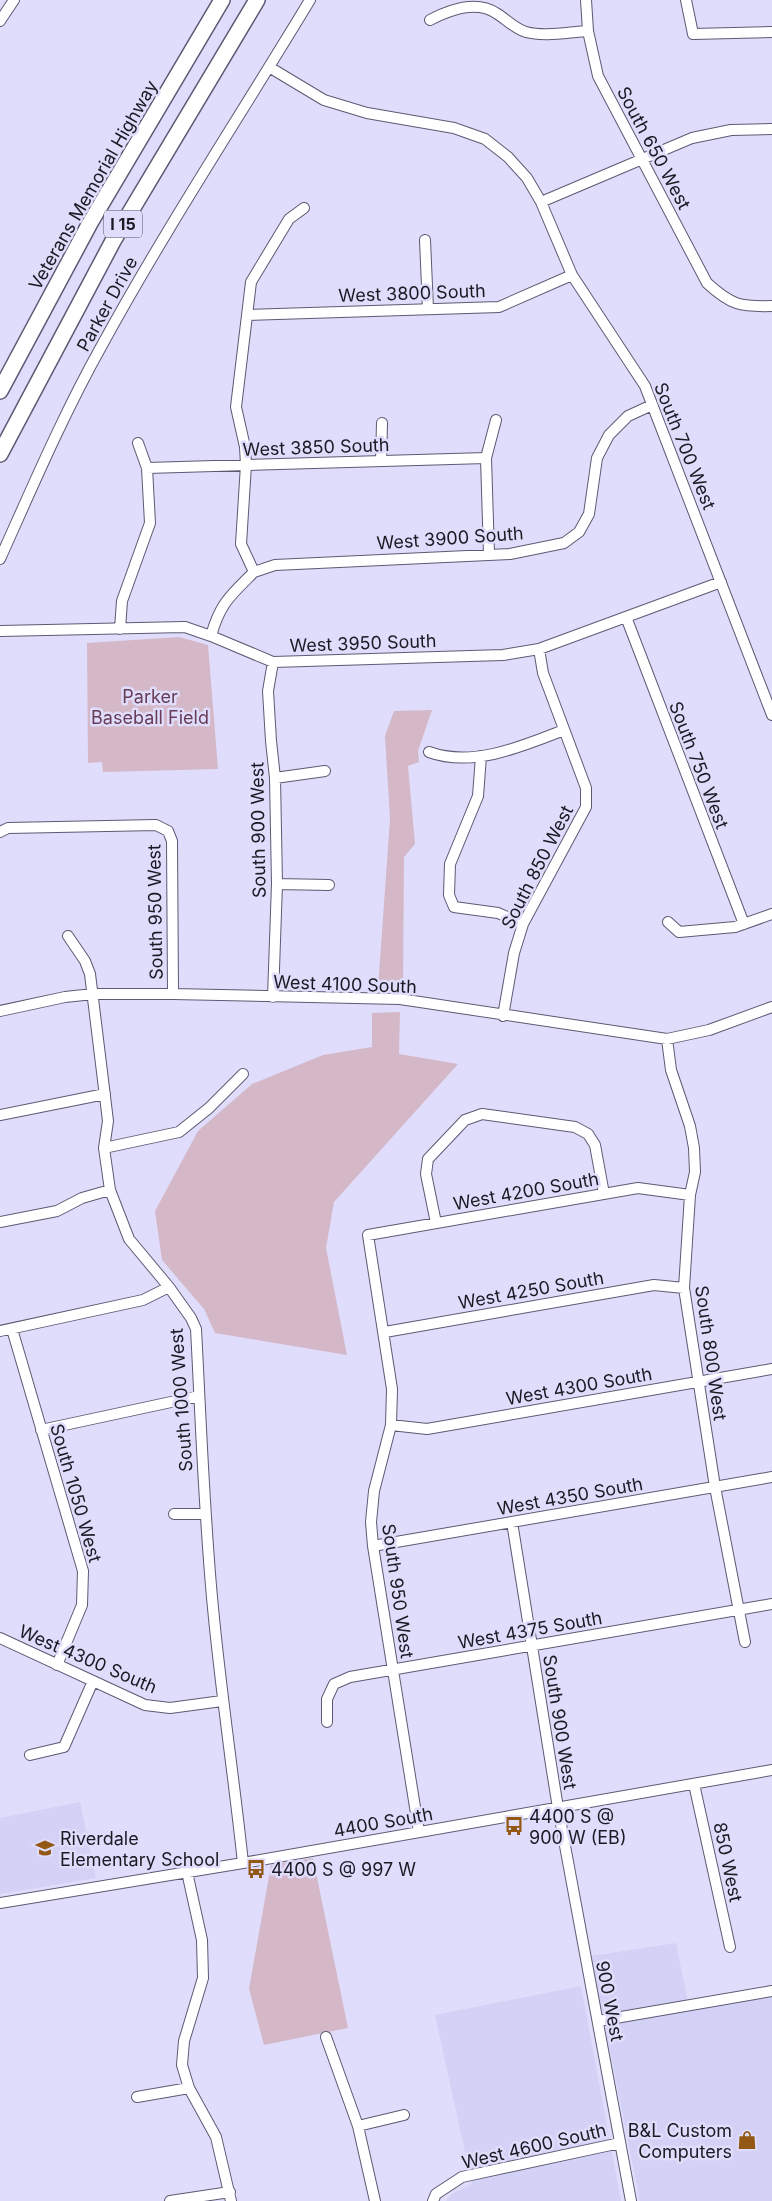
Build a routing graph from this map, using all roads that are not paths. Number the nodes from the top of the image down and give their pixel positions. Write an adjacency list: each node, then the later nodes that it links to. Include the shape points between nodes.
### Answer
1 (14, 0): 8 (street)
2 (222, 0): 21 (highway, Veterans Memorial Highway / I 15, via 90,224)
3 (257, 0): 26 (highway, I 15, via 113,241)
4 (310, 0): 11 (street, Parker Drive)
5 (586, 0): 9 (street, South 650 West)
6 (686, 0): 10 (street, via 693,34)
7 (430, 20): 9 (street, via 448,10 482,6 523,31 537,34)
8 (0, 21)
9 (588, 31): 13 (street, South 650 West, via 598,76)
10 (772, 32)
11 (269, 67): 14 (street, South 700 West, via 324,100 367,113 454,128 485,139 527,178); 32 (street, Parker Drive, via 177,213 100,349)
12 (772, 129): 13 (street, via 731,130 692,138)
13 (641, 160): 14 (street); 18 (street, South 650 West, via 707,283 724,299 750,306)
14 (541, 202): 17 (street, South 700 West)
15 (304, 208): 20 (street, via 289,219 251,282)
16 (424, 240): 19 (street)
17 (572, 275): 19 (street, West 3800 South, via 499,307); 22 (street, South 700 West, via 644,386)
18 (772, 306)
19 (428, 309): 20 (street, West 3800 South)
20 (247, 315): 29 (street, via 236,407)
21 (0, 391)
22 (652, 405): 31 (street, West 3900 South, via 628,416 609,435 597,458 589,514 579,532 564,542 510,554); 34 (street, South 700 West)
23 (496, 420): 27 (street)
24 (382, 423): 28 (street)
25 (138, 443): 30 (street)
26 (0, 454)
27 (486, 458): 28 (street, West 3850 South); 31 (street)
28 (381, 461): 29 (street, West 3850 South)
29 (246, 465): 30 (street, West 3850 South); 33 (street, via 241,544)
30 (147, 468): 36 (street, via 150,523 122,601)
31 (489, 554): 33 (street, West 3900 South, via 275,565)
32 (0, 559)
33 (254, 572): 38 (street, via 225,602 217,614)
34 (721, 582): 35 (street, West 3950 South); 41 (street, South 700 West)
35 (626, 617): 39 (street, West 3950 South); 53 (street, South 750 West)
36 (120, 628): 37 (street, West 3950 South); 38 (street, West 3950 South, via 185,627)
37 (0, 631)
38 (211, 636): 40 (street, West 3950 South)
39 (539, 649): 40 (street, West 3950 South, via 503,655); 42 (street, South 850 West, via 542,673)
40 (273, 662): 46 (street, South 900 West, via 268,691)
41 (772, 715)
42 (564, 730): 44 (street, via 505,752); 52 (street, South 850 West, via 586,788 586,807)
43 (429, 752): 44 (street, via 441,756)
44 (481, 756): 52 (street, via 478,796 450,864 449,895 454,907 498,914)
45 (325, 771): 46 (street)
46 (275, 778): 48 (street, South 900 West)
47 (0, 832): 56 (street, South 950 West, via 8,828 156,825 168,831 172,841)
48 (277, 884): 49 (street); 57 (street, South 900 West)
49 (329, 885)
50 (772, 914): 53 (street)
51 (668, 922): 53 (street, via 679,932)
52 (522, 924): 60 (street, South 850 West)
53 (744, 924)
54 (68, 936): 55 (street, South 1000 West, via 88,967)
55 (93, 994): 56 (street, West 4100 South); 59 (street, West 4100 South); 63 (street, South 1000 West)
56 (173, 994): 57 (street, West 4100 South)
57 (273, 997): 60 (street, West 4100 South, via 400,999)
58 (772, 1007): 61 (street, West 4100 South, via 709,1030)
59 (0, 1011)
60 (503, 1016): 61 (street, West 4100 South)
61 (667, 1038): 68 (street, South 800 West, via 670,1070 690,1126 694,1148 695,1172)
62 (243, 1074): 65 (street, via 179,1132)
63 (105, 1094): 64 (street); 65 (street, South 1000 West, via 108,1121)
64 (0, 1115)
65 (104, 1148): 66 (street, South 1000 West)
66 (110, 1190): 69 (street, via 82,1198 57,1211); 72 (street, South 1000 West, via 129,1239)
67 (604, 1194): 68 (street, West 4200 South, via 638,1188); 70 (street, West 4200 South); 70 (street, via 595,1145 588,1134 575,1127 482,1114 465,1120 428,1159 426,1174)
68 (690, 1195): 73 (street, South 800 West)
69 (0, 1222)
70 (436, 1223): 71 (street, West 4200 South)
71 (368, 1235): 76 (street, South 950 West)
72 (169, 1287): 74 (street, via 143,1300); 79 (street, South 1000 West, via 196,1328)
73 (684, 1288): 76 (street, West 4250 South, via 654,1286); 78 (street, South 800 West)
74 (12, 1329): 75 (street); 81 (street, South 1050 West)
75 (0, 1331)
76 (385, 1332): 80 (street, South 950 West, via 392,1389)
77 (772, 1369): 78 (street, West 4300 South)
78 (698, 1382): 80 (street, West 4300 South, via 427,1430); 83 (street, South 800 West)
79 (199, 1396): 81 (street); 85 (street, South 1000 West)
80 (391, 1425): 87 (street, South 950 West, via 374,1490)
81 (41, 1430): 93 (street, South 1050 West, via 83,1571 82,1605)
82 (772, 1477): 83 (street, West 4350 South)
83 (715, 1487): 86 (street, West 4350 South); 89 (street, South 800 West)
84 (174, 1514): 85 (street)
85 (205, 1514): 96 (street, South 1000 West)
86 (512, 1522): 87 (street, West 4350 South); 92 (street, South 900 West)
87 (373, 1546): 94 (street, South 950 West)
88 (772, 1604): 89 (street, West 4375 South)
89 (739, 1611): 91 (street, South 800 West); 92 (street, West 4375 South)
90 (1, 1639): 93 (street, West 4300 South)
91 (745, 1642)
92 (532, 1646): 94 (street, West 4375 South); 101 (street, South 900 West)
93 (57, 1665): 95 (street, West 4300 South)
94 (393, 1670): 97 (street, West 4375 South, via 350,1677 334,1684 327,1698); 102 (street, South 950 West)
95 (93, 1681): 96 (street, West 4300 South, via 145,1705 170,1708); 98 (street, via 64,1747)
96 (222, 1701): 103 (street, South 1000 West)
97 (327, 1722)
98 (30, 1756)
99 (772, 1770): 100 (street, 4400 South)
100 (694, 1784): 101 (street, 4400 South); 106 (street, 850 West)
101 (558, 1808): 102 (street, 4400 South); 108 (street, 900 West)
102 (419, 1832): 103 (street, 4400 South)
103 (244, 1863): 104 (street, 4400 South)
104 (187, 1872): 105 (street, 4400 South); 110 (street, via 202,1940 203,1978 184,2041 182,2065)
105 (0, 1903)
106 (730, 1947)
107 (772, 1991): 108 (street)
108 (598, 2022): 114 (street, 900 West)
109 (326, 2037): 113 (street)
110 (189, 2088): 111 (street); 115 (street, via 216,2137)
111 (137, 2097)
112 (404, 2114): 113 (street)
113 (358, 2126): 117 (street)
114 (620, 2143): 118 (street, West 4600 South, via 462,2177 436,2194); 119 (street, 900 West)
115 (230, 2196): 116 (street)
116 (170, 2201)
117 (375, 2201)
118 (433, 2201)
119 (631, 2201)

